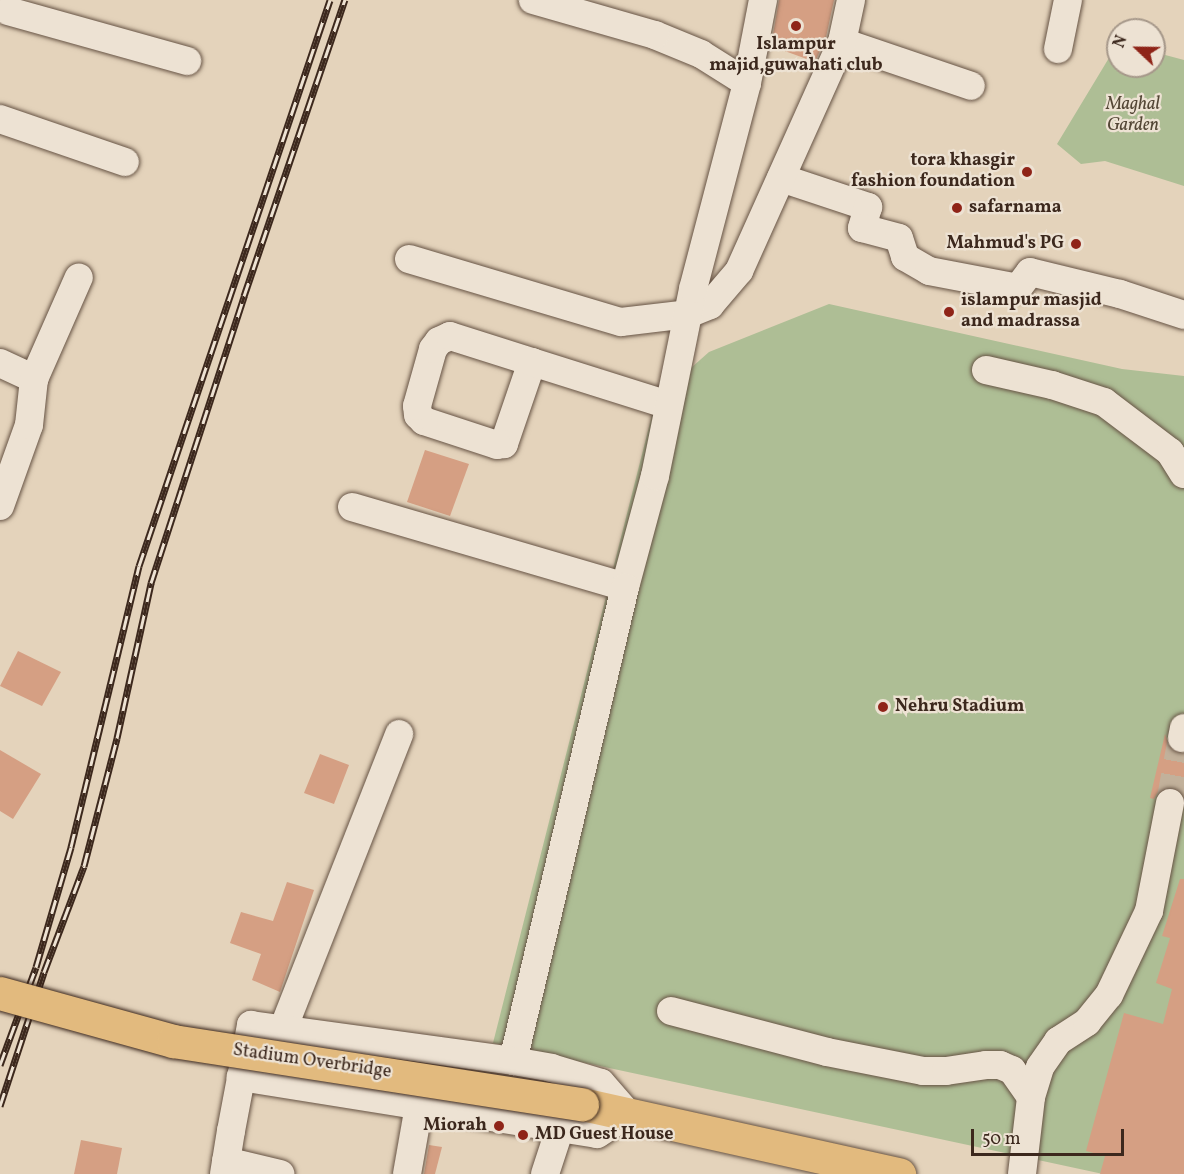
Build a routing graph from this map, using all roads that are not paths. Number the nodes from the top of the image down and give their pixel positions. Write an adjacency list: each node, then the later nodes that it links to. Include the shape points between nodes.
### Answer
1 (533, 0): 9 (street, via 664,39 701,54)
2 (763, 0): 9 (street)
3 (851, 0): 6 (street)
4 (1068, 0): 7 (street)
5 (7, 15): 8 (street)
6 (842, 42): 10 (street); 13 (street)
7 (1058, 49)
8 (187, 62)
9 (747, 83): 16 (street)
10 (971, 86)
11 (0, 119): 12 (street)
12 (125, 162)
13 (782, 178): 16 (street, via 739,271 710,305); 17 (street, via 868,207 862,228 899,238 905,257 929,271 1018,288 1030,273 1120,294)
14 (409, 259): 16 (street, via 621,322)
15 (79, 277): 21 (street)
16 (688, 314): 22 (street)
17 (1184, 315)
18 (532, 362): 22 (street)
19 (0, 363): 21 (street)
20 (986, 370): 23 (street, via 1104,402 1170,452)
21 (34, 379): 24 (street, via 29,424)
22 (668, 405): 26 (street, via 655,476)
23 (1184, 474)
24 (0, 506)
25 (352, 507): 26 (street)
26 (625, 587): 32 (street)
27 (399, 734): 31 (street)
28 (1170, 802): 34 (street, via 1149,911 1108,995 1087,1022 1058,1041 1040,1067)
29 (0, 993): 36 (main road, Stadium Overbridge, bridge, via 173,1041)
30 (671, 1011): 34 (street, via 827,1052 922,1071 1000,1065 1012,1070)
31 (283, 1029): 32 (street); 33 (street, via 251,1025)
32 (513, 1060): 36 (street, via 601,1083)
33 (242, 1077): 35 (street); 38 (street)
34 (1031, 1097): 43 (street)
35 (419, 1106): 37 (street); 40 (street)
36 (628, 1114): 37 (street, via 597,1134); 42 (main road, Stadium Overbridge)
37 (560, 1128): 41 (street)
38 (225, 1168): 39 (street)
39 (280, 1174)
40 (407, 1174)
41 (545, 1174)
42 (899, 1174)
43 (1022, 1174)

